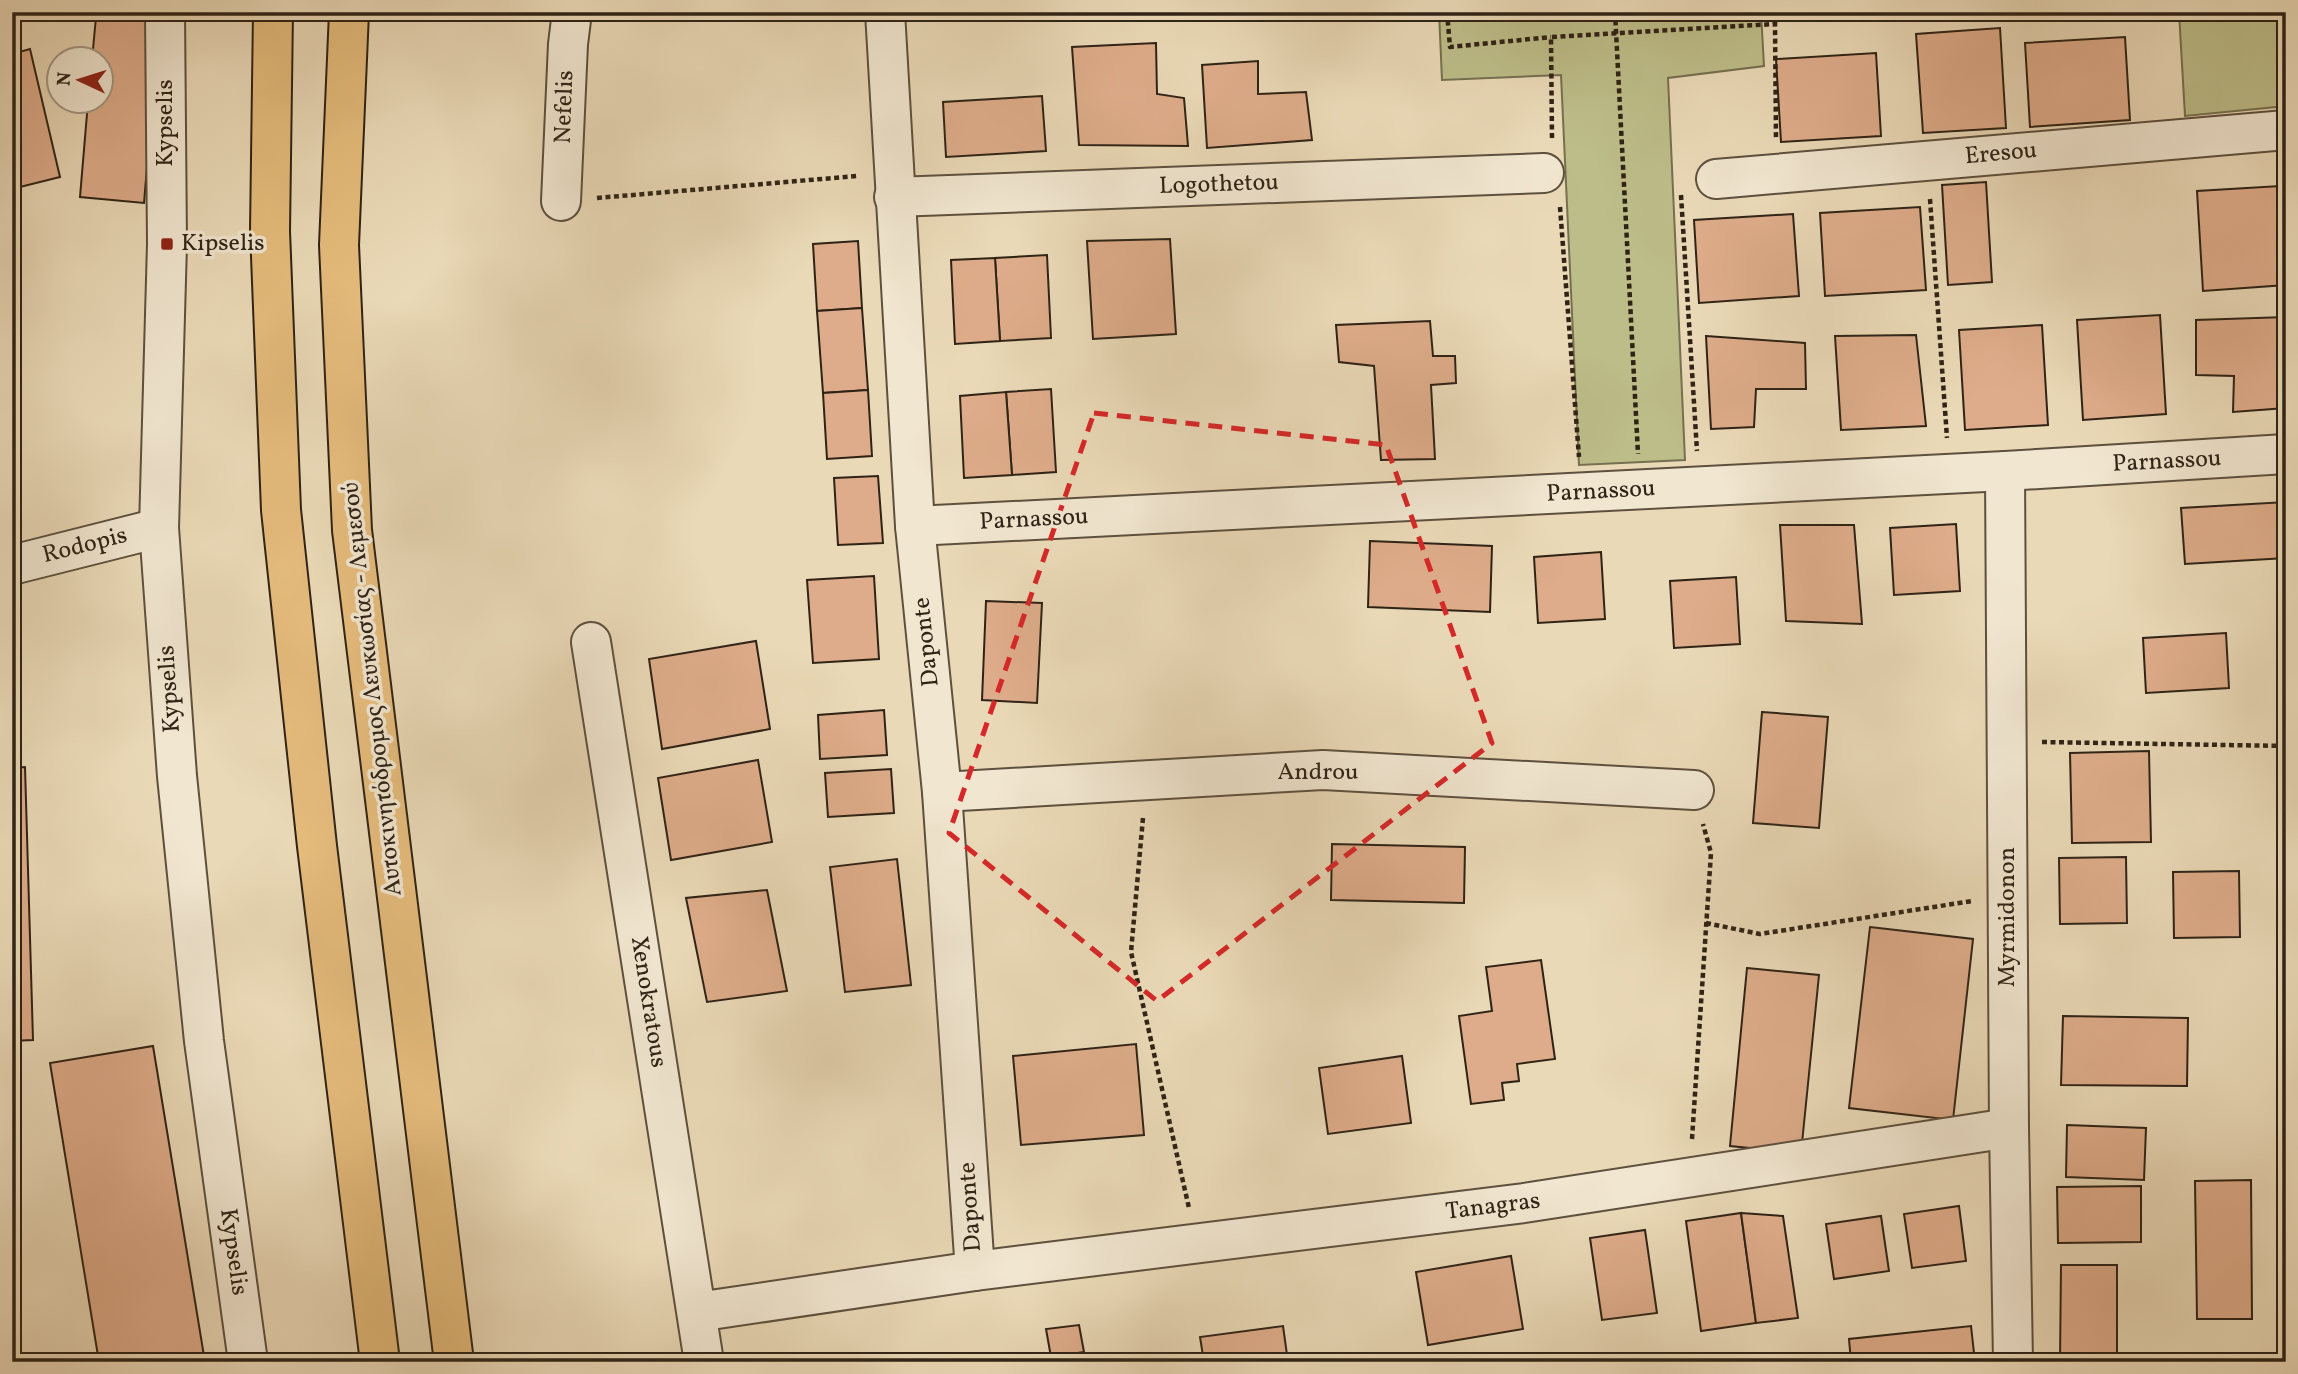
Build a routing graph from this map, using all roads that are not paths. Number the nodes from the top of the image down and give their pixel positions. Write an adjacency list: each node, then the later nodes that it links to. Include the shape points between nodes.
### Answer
1 (165, 12): 14 (street, Kypselis, via 167,244)
2 (273, 12): 23 (highway, via 270,231 281,510 318,860)
3 (349, 12): 24 (highway, Αυτοκινητόδρομος Λευκωσίας - Λεμεσού, via 340,245 352,530)
4 (572, 12): 10 (street, Nefelis)
5 (884, 12): 9 (street, Daponte)
6 (2286, 130): 8 (street, Eresou)
7 (1544, 173): 9 (street, Logothetou)
8 (1716, 178)
9 (893, 184): 13 (street, Daponte)
10 (561, 201)
11 (2286, 454): 12 (street, Parnassou)
12 (2005, 471): 13 (street, Parnassou); 19 (street, Myrmidonon)
13 (915, 526): 18 (street, Daponte)
14 (159, 528): 15 (street, Rodopis); 22 (street, Kypselis, via 177,776 204,1041)
15 (12, 565)
16 (591, 642): 21 (street, Xenokratous)
17 (1694, 790): 18 (street, Androu, via 1323,770)
18 (942, 792): 20 (street, Daponte)
19 (2009, 1128): 20 (street, Tanagras, via 1524,1203); 26 (street, Myrmidonon)
20 (975, 1270): 21 (street, Tanagras)
21 (697, 1312): 25 (street, Xenokratous)
22 (248, 1362)
23 (380, 1362)
24 (454, 1362)
25 (704, 1362)
26 (2013, 1362)

